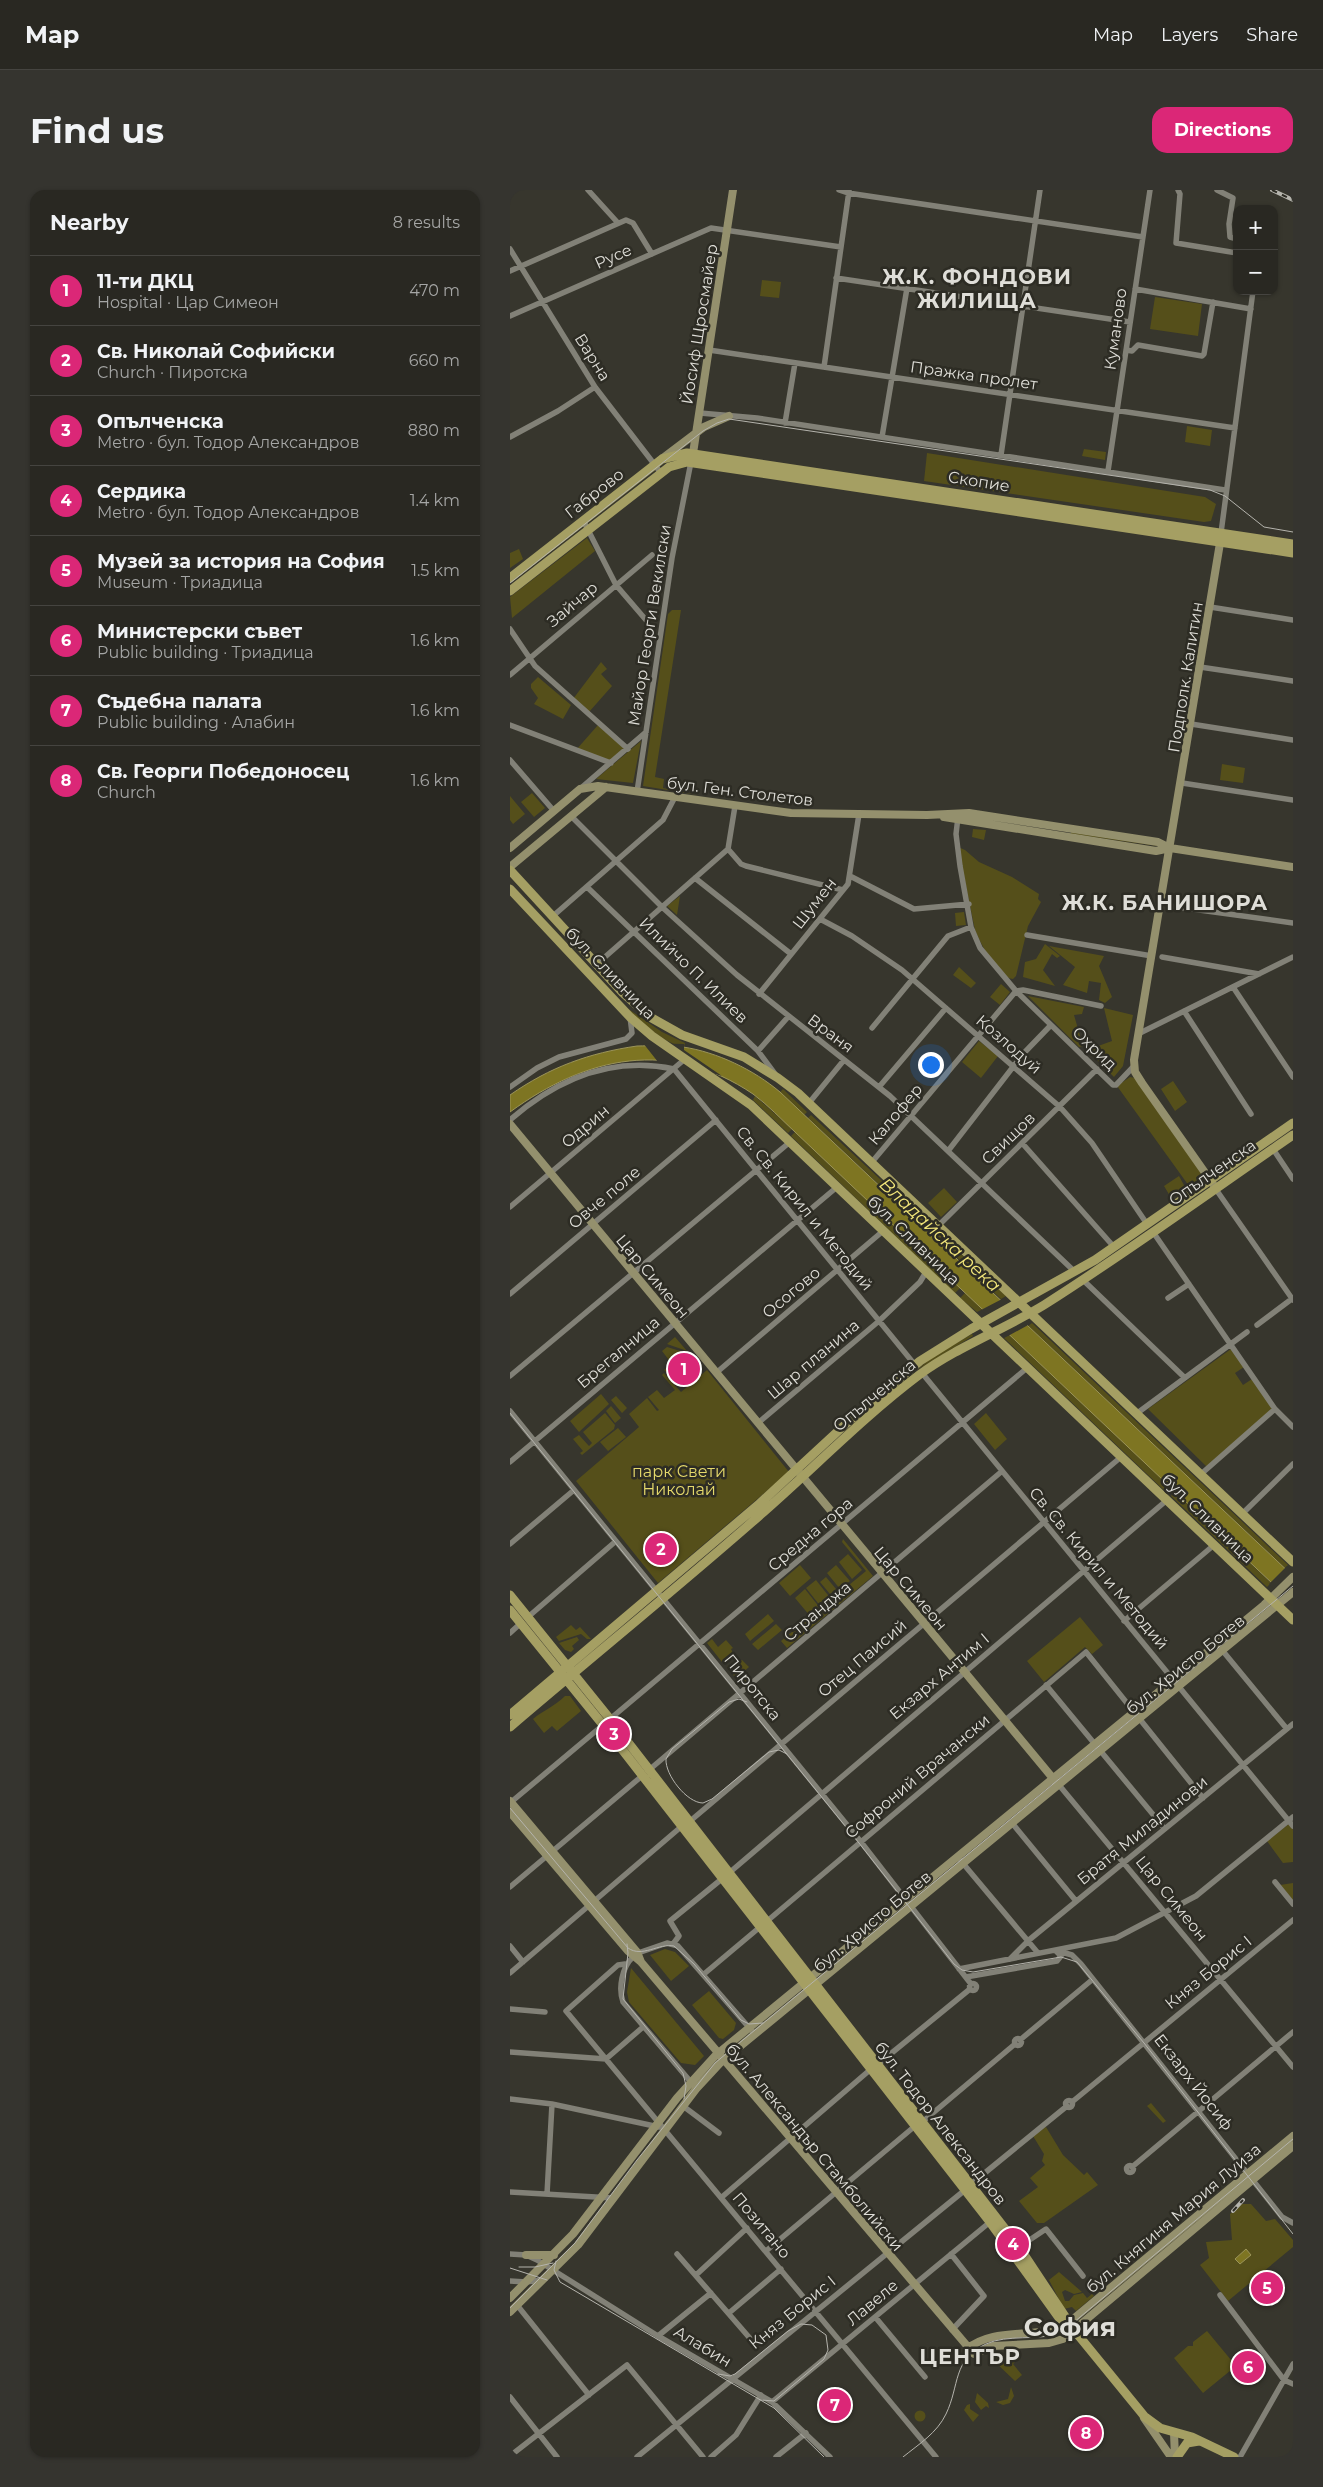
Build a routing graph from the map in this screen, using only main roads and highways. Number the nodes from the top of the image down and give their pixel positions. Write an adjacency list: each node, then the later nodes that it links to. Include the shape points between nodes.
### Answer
1 (733, 190): 3 (main road, Йосиф Щросмайер)
2 (728, 416): 3 (main road, Габрово)
3 (697, 433): 4 (main road, Йосиф Щросмайер); 5 (main road, Габрово)
4 (692, 451): 5 (main road, Скопие); 6 (main road, Йосиф Щросмайер); 7 (main road, Габрово); 8 (main road, Скопие)
5 (658, 462): 11 (main road, Габрово)
6 (691, 462): 7 (main road, Скопие); 8 (main road, Скопие)
7 (669, 467): 12 (main road, Габрово)
8 (1221, 537): 9 (main road, Скопие); 10 (main road, Скопие); 15 (main road, Подполк. Калитин)
9 (1293, 544)
10 (1293, 553)
11 (510, 578)
12 (510, 591)
13 (606, 787): 14 (main road, бул. Ген. Столетов, via 580,789); 15 (main road, бул. Ген. Столетов, via 791,813 958,816 1156,851); 17 (main road)
14 (510, 848)
15 (1170, 848): 16 (main road, бул. Ген. Столетов); 19 (main road, Подполк. Калитин)
16 (1293, 867)
17 (510, 868): 24 (main road, бул. Сливница, via 630,1000 660,1024 744,1057 778,1078 939,1225)
18 (510, 889): 26 (main road, бул. Сливница, via 630,1017 660,1042 740,1096)
19 (1134, 1066): 23 (main road, Охрид, via 1142,1083)
20 (1293, 1123): 23 (main road, Опълченска)
21 (510, 1124): 28 (main road, Цар Симеон)
22 (1293, 1134): 23 (main road, Опълченска)
23 (1212, 1184): 24 (main road, Опълченска); 25 (main road, Опълченска, via 1153,1232)
24 (1017, 1304): 25 (main road, бул. Сливница); 26 (main road, Опълченска)
25 (1028, 1314): 27 (main road, Опълченска); 29 (main road, бул. Сливница)
26 (983, 1322): 27 (main road, бул. Сливница); 28 (main road, Опълченска, via 916,1365 849,1421)
27 (994, 1333): 28 (main road, Опълченска, via 922,1373); 33 (main road, бул. Сливница, via 1121,1457)
28 (799, 1474): 38 (main road, Опълченска); 42 (main road, Цар Симеон)
29 (1293, 1562)
30 (1293, 1577): 33 (main road, бул. Христо Ботев)
31 (1293, 1592): 34 (main road, бул. Христо Ботев)
32 (510, 1595): 36 (main road, бул. Тодор Александров)
33 (1273, 1597): 34 (main road, бул. Сливница); 39 (main road, бул. Христо Ботев)
34 (1280, 1604): 37 (main road, бул. Сливница); 39 (main road, бул. Христо Ботев)
35 (510, 1610): 36 (main road, бул. Тодор Александров)
36 (524, 1620): 38 (main road, бул. Тодор Александров)
37 (1293, 1620)
38 (567, 1673): 40 (main road, Опълченска); 41 (main road, Опълченска); 47 (main road, бул. Тодор Александров)
39 (1176, 1683): 42 (main road, бул. Христо Ботев)
40 (510, 1715)
41 (510, 1727)
42 (1056, 1782): 46 (main road, бул. Христо Ботев); 46 (main road, бул. Христо Ботев, via 1012,1823)
43 (510, 1802): 45 (main road, бул. Александър Стамболийски)
44 (510, 1812): 45 (main road, бул. Александър Стамболийски)
45 (550, 1854): 49 (main road, бул. Александър Стамболийски)
46 (960, 1861): 47 (main road, бул. Христо Ботев, via 910,1907); 47 (main road, бул. Христо Ботев, via 905,1900)
47 (810, 1985): 48 (main road, бул. Христо Ботев); 54 (main road, бул. Тодор Александров)
48 (752, 2031): 49 (main road, бул. Христо Ботев); 50 (main road, бул. Христо Ботев)
49 (718, 2053): 50 (main road, бул. Александър Стамболийски); 55 (main road, бул. Христо Ботев, via 690,2081 602,2197)
50 (724, 2060): 58 (main road, бул. Христо Ботев, via 683,2106 578,2245); 60 (main road, бул. Александър Стамболийски)
51 (1293, 2136): 53 (main road, бул. Княгиня Мария Луиза)
52 (1293, 2146): 53 (main road, бул. Княгиня Мария Луиза)
53 (1250, 2177): 59 (main road, бул. Княгиня Мария Луиза)
54 (968, 2187): 59 (main road, бул. Тодор Александров, via 990,2222); 59 (main road, бул. Тодор Александров, via 1019,2247)
55 (554, 2254): 56 (main road); 57 (main road, бул. Христо Ботев)
56 (526, 2255)
57 (510, 2298)
58 (510, 2312)
59 (1070, 2326): 60 (main road, бул. Княгиня Мария Луиза, via 993,2336 982,2339); 60 (main road, бул. Княгиня Мария Луиза, via 1054,2342 999,2346 978,2354); 61 (main road)
60 (970, 2351)
61 (1138, 2410): 62 (main road, via 1155,2425); 64 (main road)
62 (1174, 2433): 63 (main road); 65 (main road)
63 (1202, 2440): 65 (main road, via 1187,2443); 66 (main road)
64 (1171, 2457)
65 (1176, 2457)
66 (1234, 2457)

